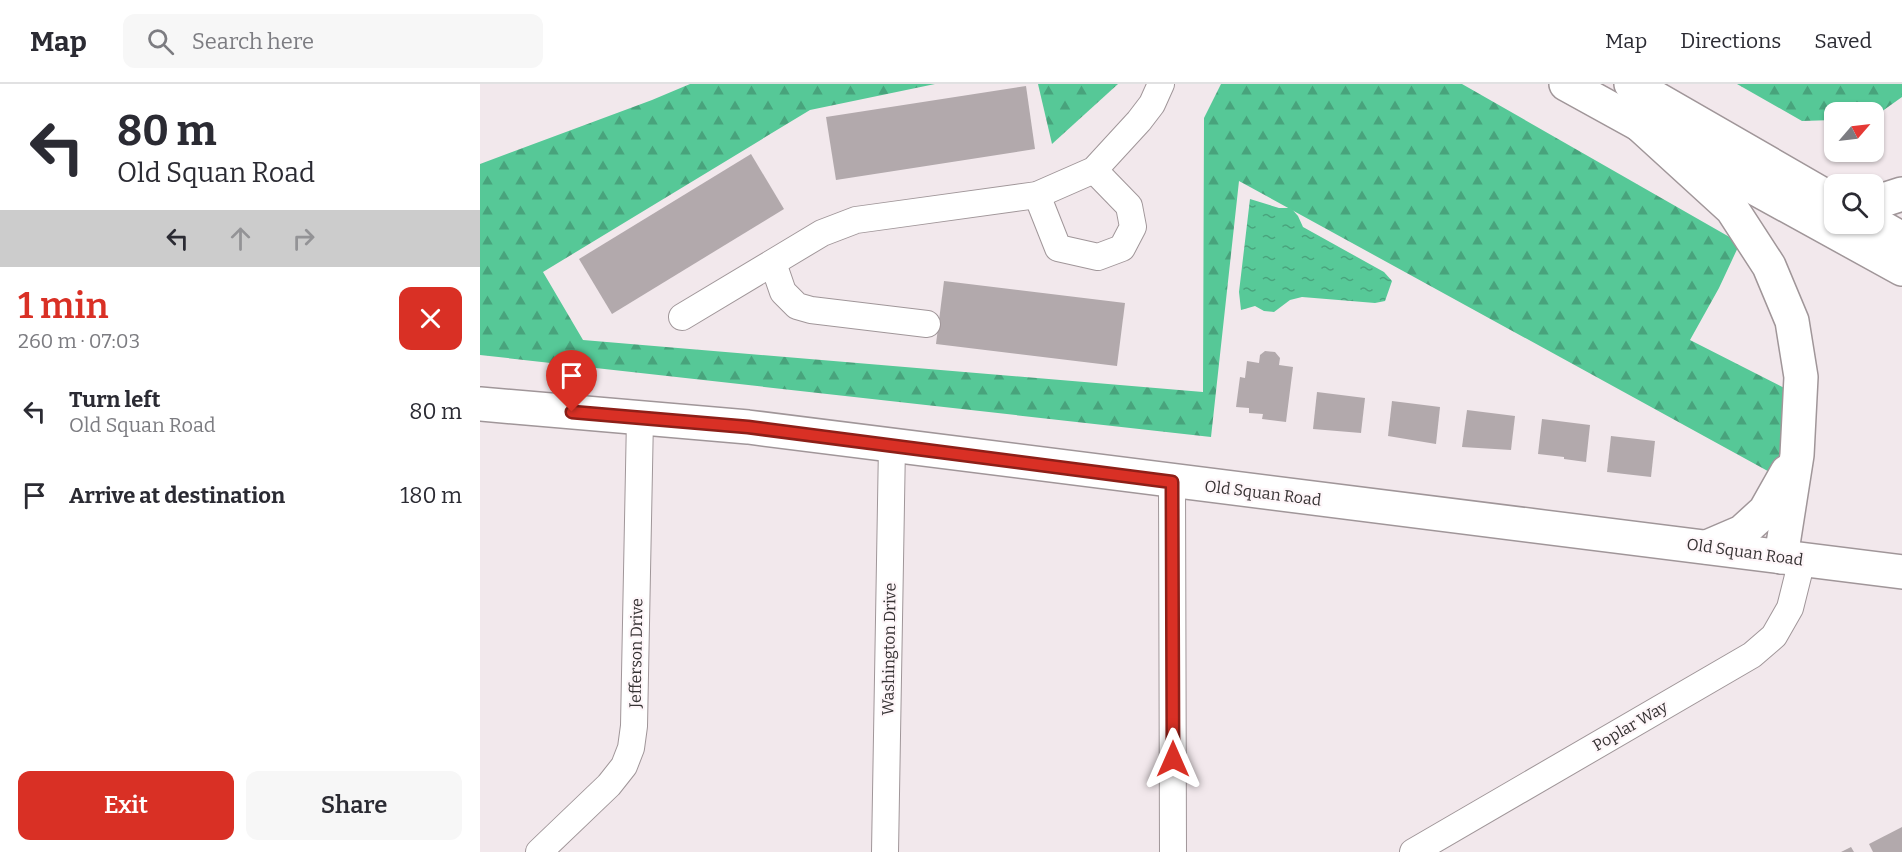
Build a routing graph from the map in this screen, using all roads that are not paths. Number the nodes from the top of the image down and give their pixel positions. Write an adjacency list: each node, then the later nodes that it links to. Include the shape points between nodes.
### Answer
1 (1161, 84): 5 (street, via 1139,121)
2 (1566, 84): 4 (main road)
3 (1631, 84): 8 (main road)
4 (1640, 125): 13 (main road); 19 (main road, via 1732,209 1769,266 1792,321 1801,377)
5 (1094, 170): 7 (street); 7 (street, via 1129,206 1133,227 1122,248 1098,257 1058,248)
6 (1902, 194): 9 (main road)
7 (1036, 195): 12 (street, via 856,220 822,233)
8 (1824, 195)
9 (1884, 200)
10 (1884, 229): 11 (main road)
11 (1902, 239)
12 (773, 263): 14 (street); 15 (street, via 783,292 797,306)
13 (1902, 269)
14 (682, 317)
15 (927, 324)
16 (480, 404): 17 (main road, Old Squan Road)
17 (640, 418): 18 (main road, Old Squan Road); 24 (street, Jefferson Drive, via 631,748 624,766 609,785)
18 (892, 445): 20 (main road, Old Squan Road); 25 (street, Washington Drive)
19 (1797, 455): 21 (main road, via 1765,511 1742,532); 22 (main road)
20 (1172, 482): 21 (main road, Old Squan Road); 26 (street)
21 (1707, 547): 22 (main road, Old Squan Road)
22 (1791, 559): 23 (main road, Old Squan Road); 27 (street, Poplar Way, via 1790,608 1774,636 1752,655)
23 (1902, 572)
24 (539, 852)
25 (885, 852)
26 (1173, 852)
27 (1413, 852)

